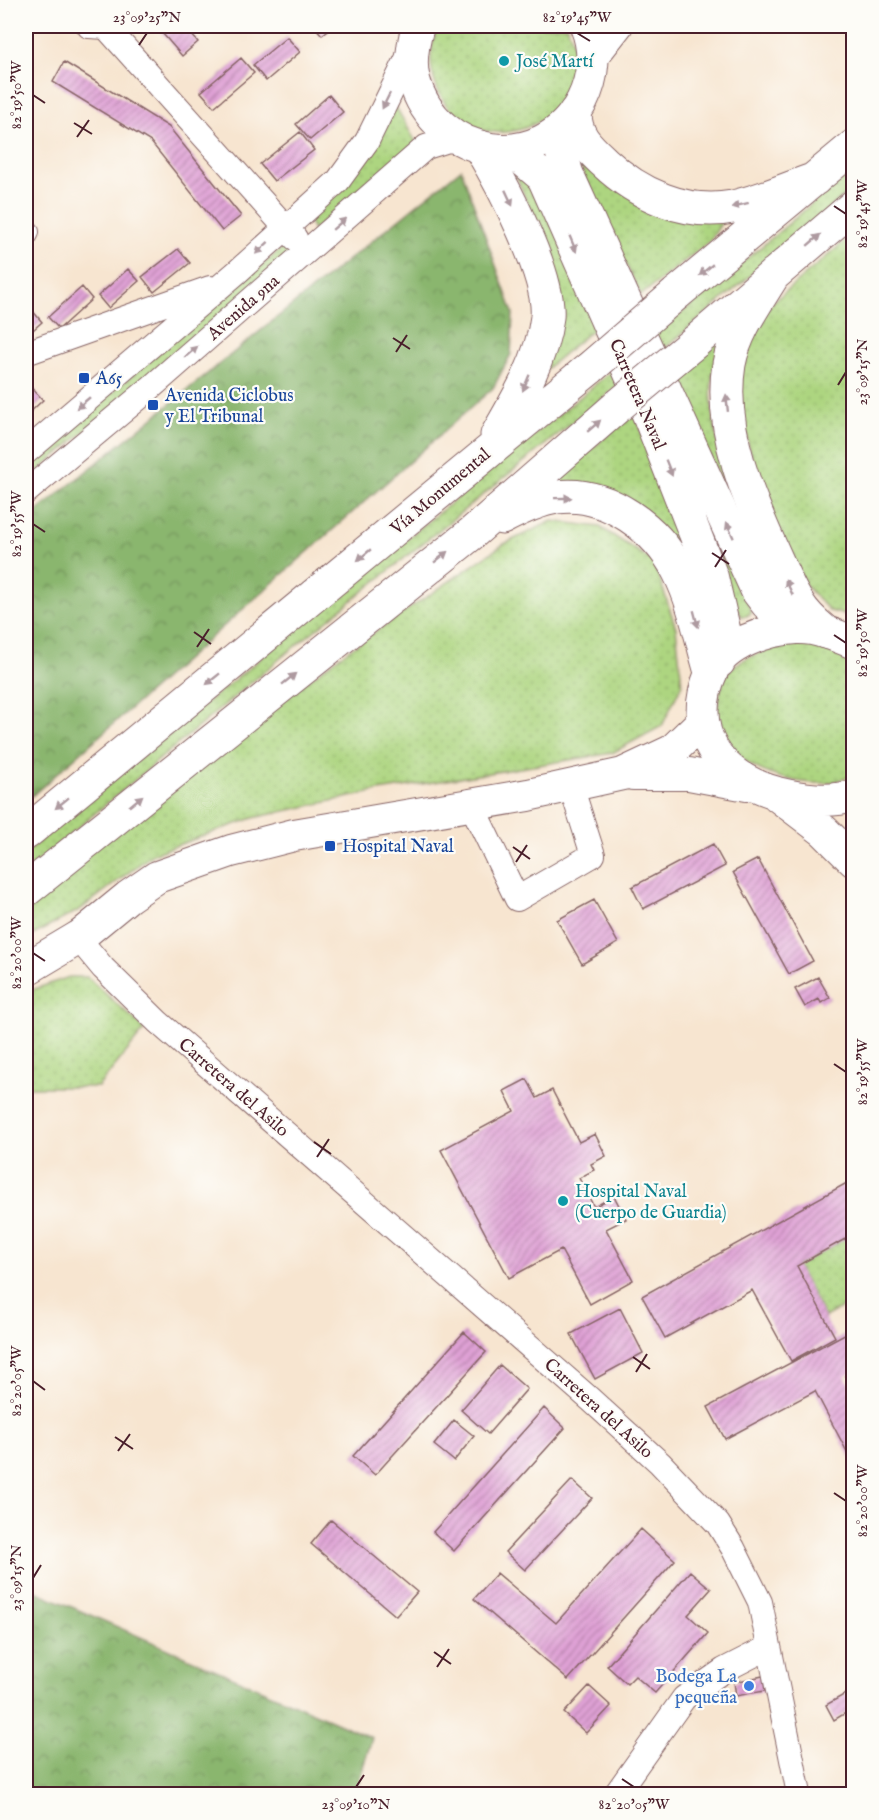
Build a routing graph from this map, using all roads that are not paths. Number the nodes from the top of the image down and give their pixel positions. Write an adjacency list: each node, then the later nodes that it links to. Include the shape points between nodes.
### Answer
1 (89, 26): 11 (street, via 106,27)
2 (586, 26): 5 (main road)
3 (621, 26): 5 (street)
4 (415, 37): 8 (main road, Carretera Naval, via 413,78 423,105 442,128); 11 (street, Avenida 9na, one-way to 11, via 366,141 338,182)
5 (593, 63): 6 (main road, via 588,89)
6 (568, 120): 8 (main road, via 534,144); 9 (highway, one-way to 6, via 731,207 670,203 640,191 591,149); 20 (main road, Carretera Naval, one-way to 6, via 767,604 757,591 567,173 559,143)
7 (854, 146): 9 (highway, Vía Monumental)
8 (483, 147): 12 (street, Avenida 9na, one-way to 8, via 426,147 448,140); 16 (highway, one-way to 16, via 508,195 544,286 547,316 522,391); 21 (main road, Carretera Naval, one-way to 21, via 523,160 543,177 648,414 712,577 725,633)
9 (815, 179): 16 (highway, Vía Monumental, one-way to 16, bridge)
10 (854, 206): 13 (highway, one-way to 10)
11 (286, 226): 12 (street); 14 (street, Avenida 9na, one-way to 14)
12 (307, 252): 18 (street, Avenida 9na, one-way to 12)
13 (774, 274): 19 (highway, one-way to 13, bridge); 20 (highway, one-way to 13, via 798,604 759,522 729,418 729,362 739,333)
14 (224, 283): 15 (street); 17 (street, Avenida 9na, one-way to 17)
15 (26, 352)
16 (489, 450): 28 (highway, Vía Monumental, one-way to 28)
17 (26, 452)
18 (26, 492)
19 (471, 534): 21 (highway, one-way to 21, via 526,506 559,497 606,505 631,516 658,539 678,570); 30 (highway, one-way to 19)
20 (835, 636): 21 (main road, via 759,636 733,648)
21 (715, 667): 22 (main road, Carretera Naval)
22 (703, 721): 23 (main road, via 672,751); 25 (main road, via 708,742 721,761 738,777)
23 (623, 774): 24 (main road); 25 (main road, via 689,774)
24 (571, 786): 27 (main road); 27 (street, via 593,855 517,899)
25 (766, 789): 26 (main road, via 813,799); 29 (main road, via 817,825)
26 (854, 796)
27 (471, 804): 31 (main road, via 294,835 231,851 157,877)
28 (26, 833)
29 (854, 861)
30 (26, 890)
31 (78, 938): 32 (highway); 33 (street, Carretera del Asilo, via 158,1022 660,1463 718,1524 733,1548 760,1602)
32 (26, 969)
33 (770, 1647): 34 (street, via 724,1670 684,1698); 35 (street, Carretera del Asilo)
34 (616, 1794)
35 (799, 1794)

